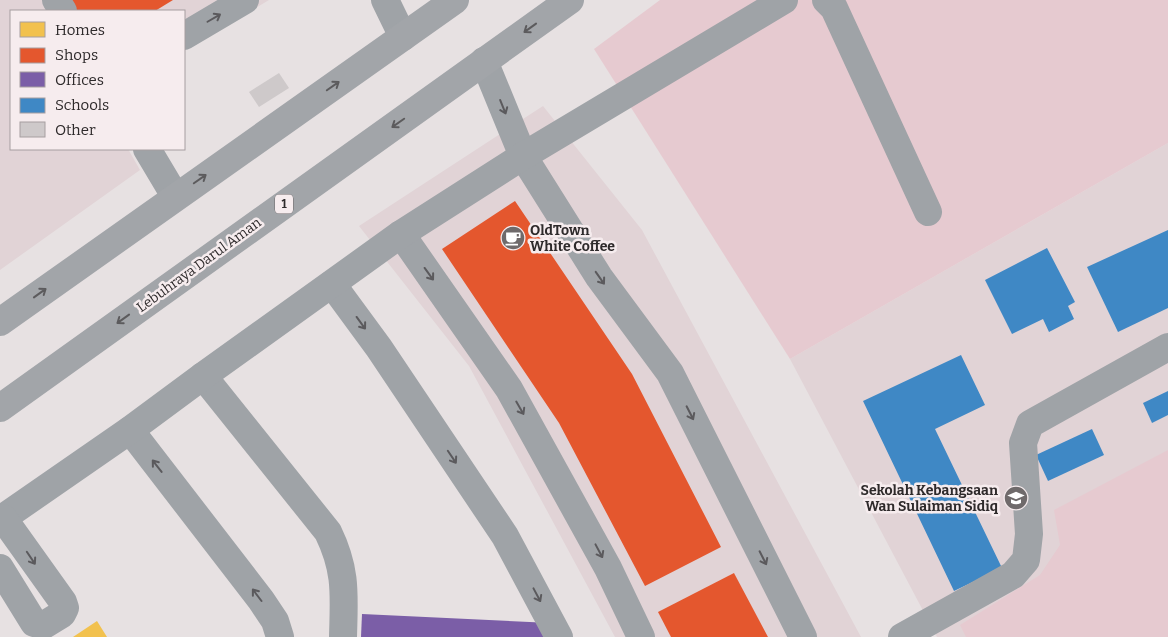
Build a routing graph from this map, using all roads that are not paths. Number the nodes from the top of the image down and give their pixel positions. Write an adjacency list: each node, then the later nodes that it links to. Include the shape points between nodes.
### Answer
1 (245, 0): 7 (street, one-way to 1)
2 (385, 0): 8 (street)
3 (455, 0): 8 (main road)
4 (570, 0): 9 (main road, Lebuhraya Darul Aman / 1, one-way to 9)
5 (784, 0): 11 (street)
6 (826, 0): 13 (street, via 834,8)
7 (185, 35)
8 (403, 37): 12 (main road, one-way to 8)
9 (484, 62): 11 (street, one-way to 11); 19 (main road, Lebuhraya Darul Aman / 1, one-way to 19)
10 (148, 150): 12 (street)
11 (523, 156): 14 (street); 27 (street, one-way to 27, via 599,277 670,373)
12 (175, 196): 16 (main road, one-way to 12)
13 (928, 212)
14 (401, 234): 15 (street); 26 (street, one-way to 26, via 509,388 608,568)
15 (332, 284): 18 (street); 25 (street, one-way to 25, via 505,536)
16 (0, 322)
17 (1168, 347): 28 (street, via 1030,424 1023,443 1029,534 1026,560 1012,575)
18 (203, 376): 20 (street); 24 (street, via 328,532 339,554 344,575)
19 (0, 408)
20 (130, 430): 21 (street); 23 (street, one-way to 20, via 275,621 260,600)
21 (2, 519): 22 (street, one-way to 22, via 63,602 62,614 39,626 34,623)
22 (0, 568)
23 (280, 637)
24 (343, 637)
25 (559, 637)
26 (641, 637)
27 (803, 637)
28 (902, 637)

